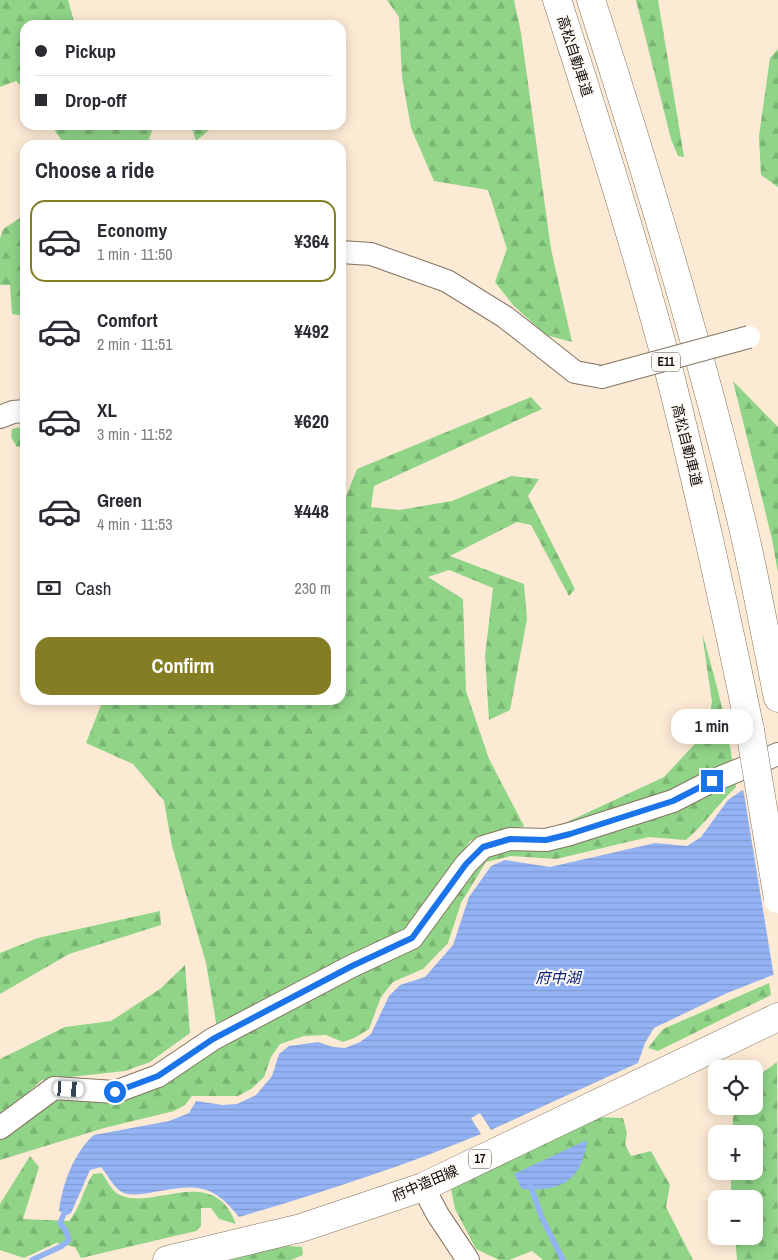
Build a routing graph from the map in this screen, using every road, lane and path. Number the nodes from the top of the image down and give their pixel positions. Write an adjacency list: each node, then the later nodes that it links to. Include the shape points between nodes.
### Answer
1 (557, 0): 9 (main road, 高松自動車道 / E11, bridge, via 610,165 668,369 709,534 750,730)
2 (591, 0): 7 (main road, E11, via 641,155 702,368 743,524)
3 (346, 252): 4 (street, bridge, via 371,254 447,281 505,317 575,372 602,377)
4 (749, 337)
5 (20, 411): 6 (street)
6 (0, 418)
7 (778, 698)
8 (778, 754): 11 (street, via 673,801 570,834 546,840 510,839 483,847 466,864 412,938 213,1039 158,1076 115,1092 54,1088)
9 (778, 899)
10 (778, 1017): 12 (main road, 府中造田線 / 17)
11 (0, 1128)
12 (422, 1187): 13 (main road, 府中造田線 / 17, via 301,1228); 14 (street)
13 (167, 1260)
14 (468, 1260)

